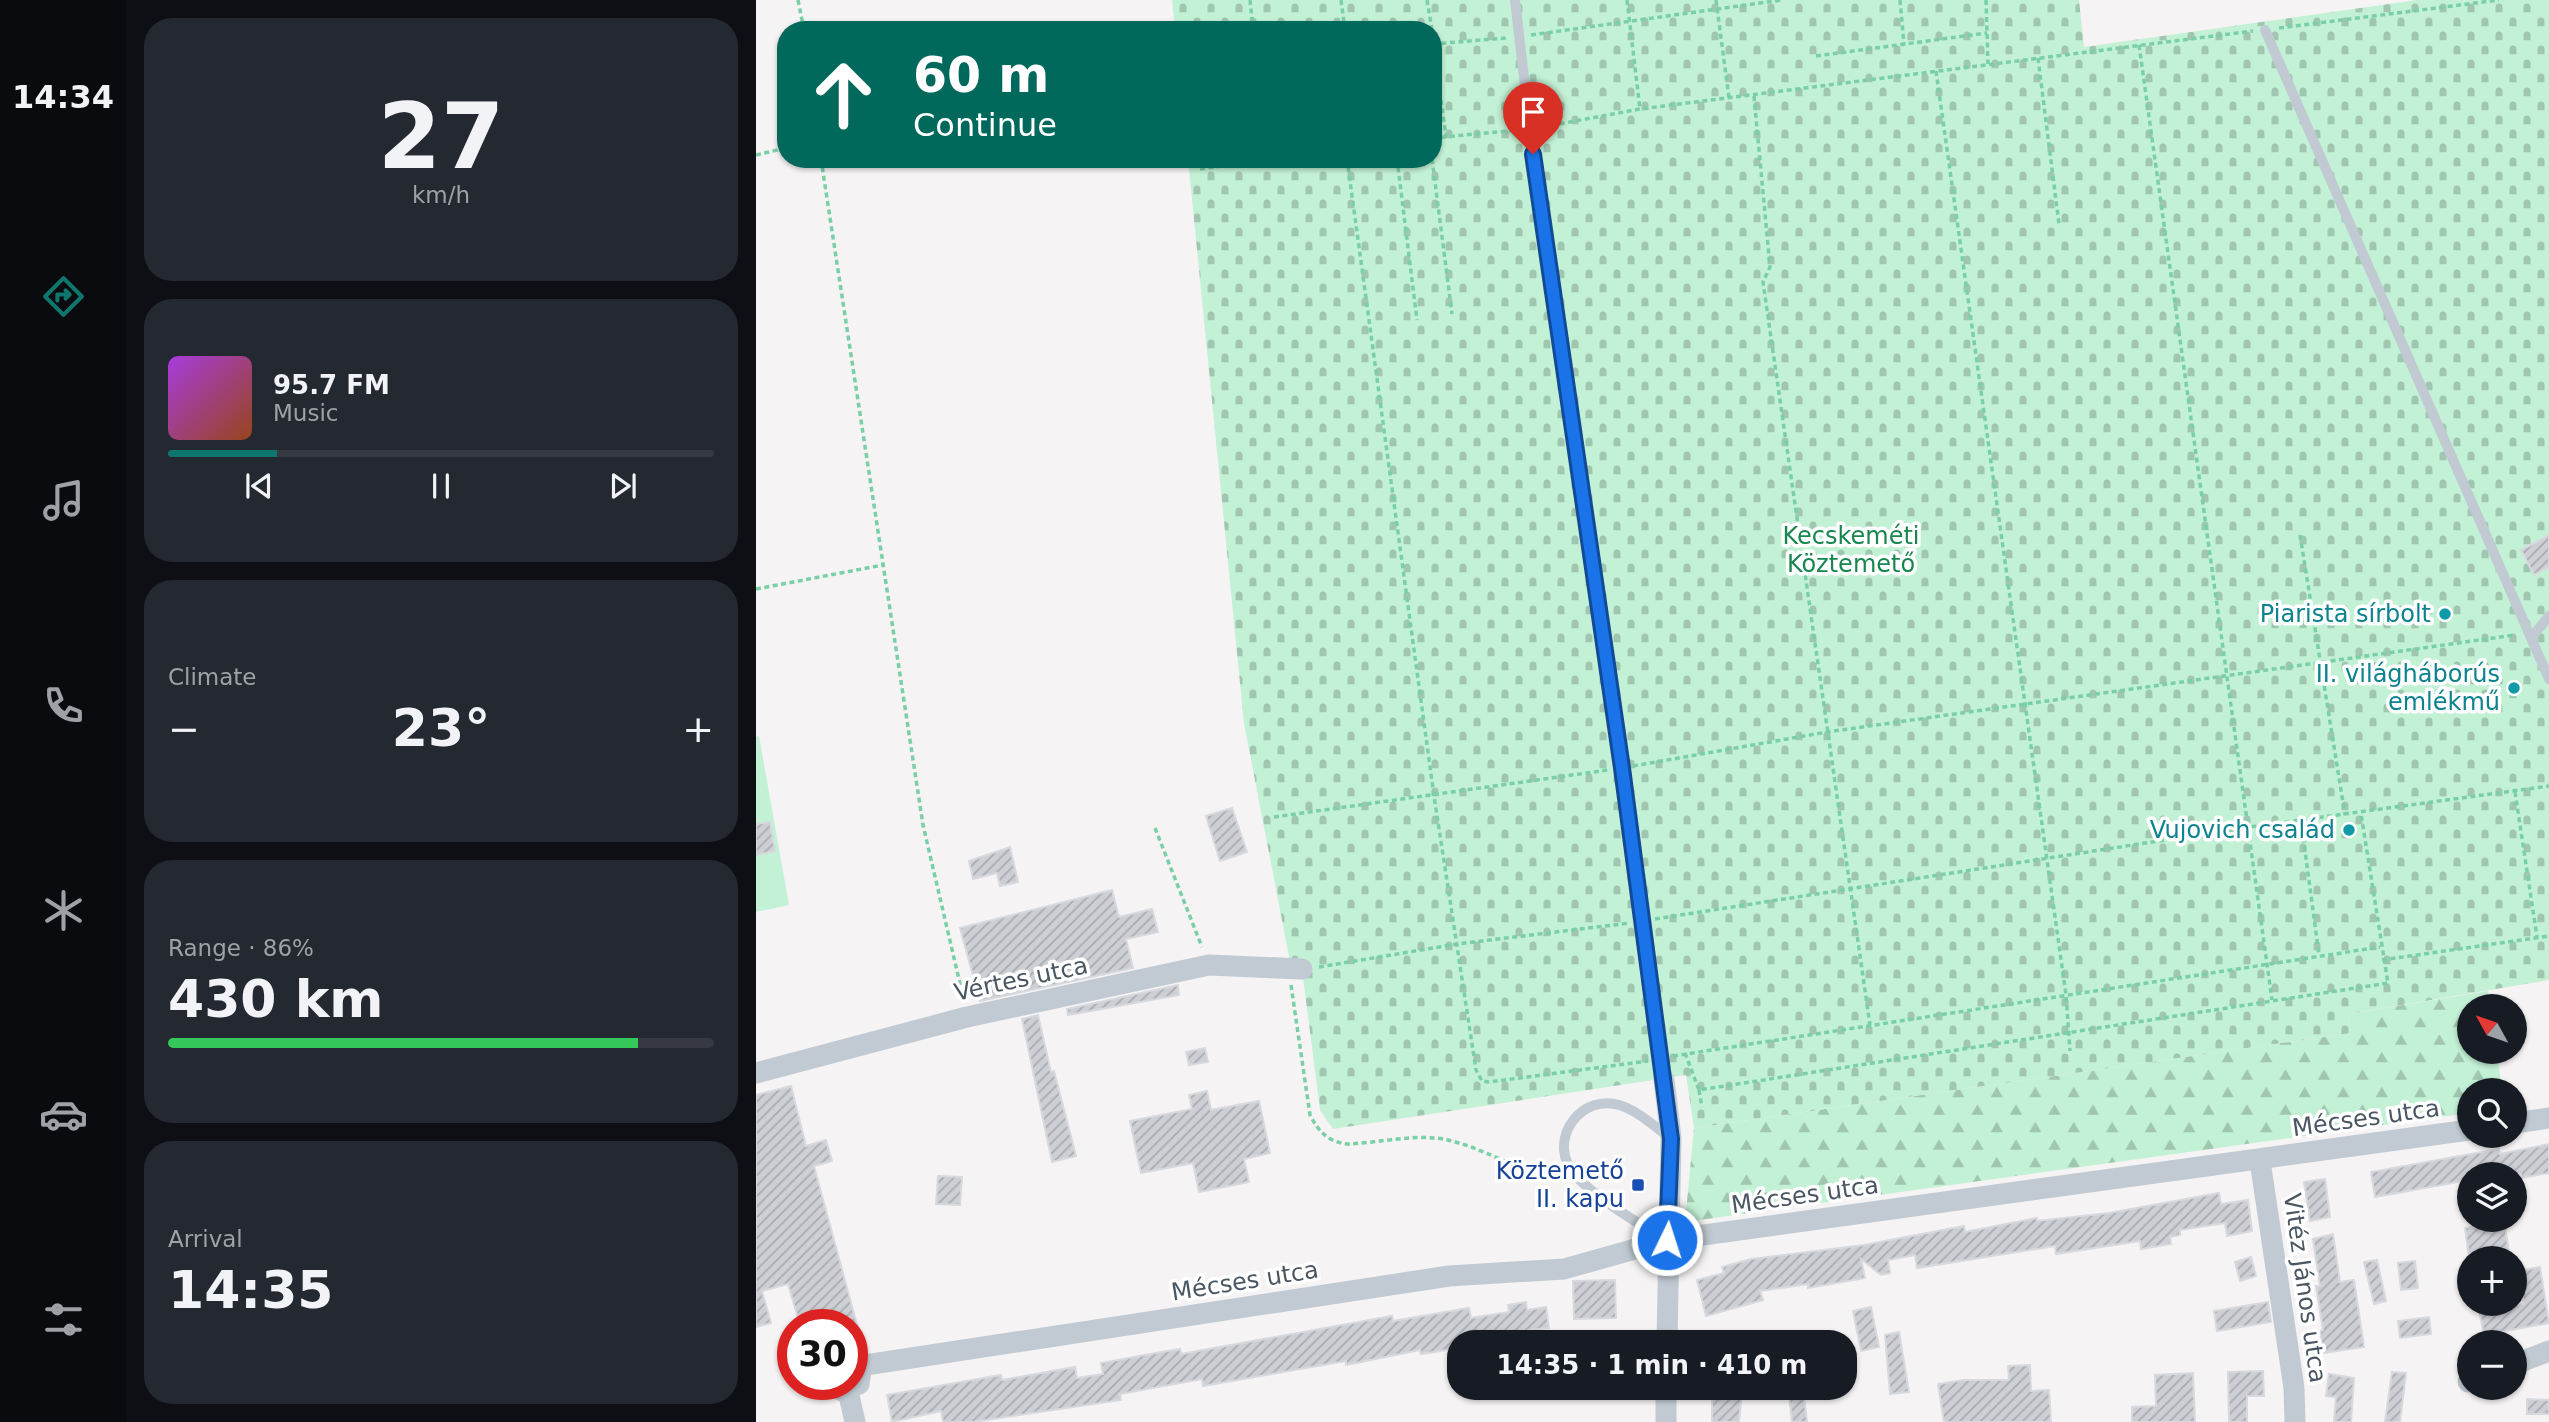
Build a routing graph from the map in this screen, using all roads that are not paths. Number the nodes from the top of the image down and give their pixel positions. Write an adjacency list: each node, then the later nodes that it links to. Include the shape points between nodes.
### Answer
1 (1515, 0): 8 (lane)
2 (2265, 30): 4 (lane)
3 (2549, 616): 4 (lane)
4 (2531, 635): 5 (lane)
5 (2549, 679)
6 (1302, 969): 7 (street, Vértes utca, via 1209,965 967,1017)
7 (756, 1073)
8 (1664, 1080): 12 (street)
9 (2549, 1118): 10 (street)
10 (2527, 1121)
11 (2457, 1131): 13 (street, Mécses utca)
12 (1671, 1139): 14 (street); 14 (lane, via 1627,1107 1606,1103 1586,1108 1571,1122 1564,1142 1567,1163 1579,1179)
13 (2260, 1161): 14 (street, Mécses utca); 23 (street, Vitéz János utca, via 2294,1388)
14 (1667, 1240): 15 (street); 18 (street, Mécses utca, via 1564,1269 1449,1276)
15 (1667, 1330)
16 (2549, 1351): 17 (street)
17 (2527, 1359)
18 (868, 1361)
19 (845, 1400): 21 (street)
20 (1667, 1400): 22 (street)
21 (855, 1422)
22 (1666, 1422)
23 (2294, 1422)

